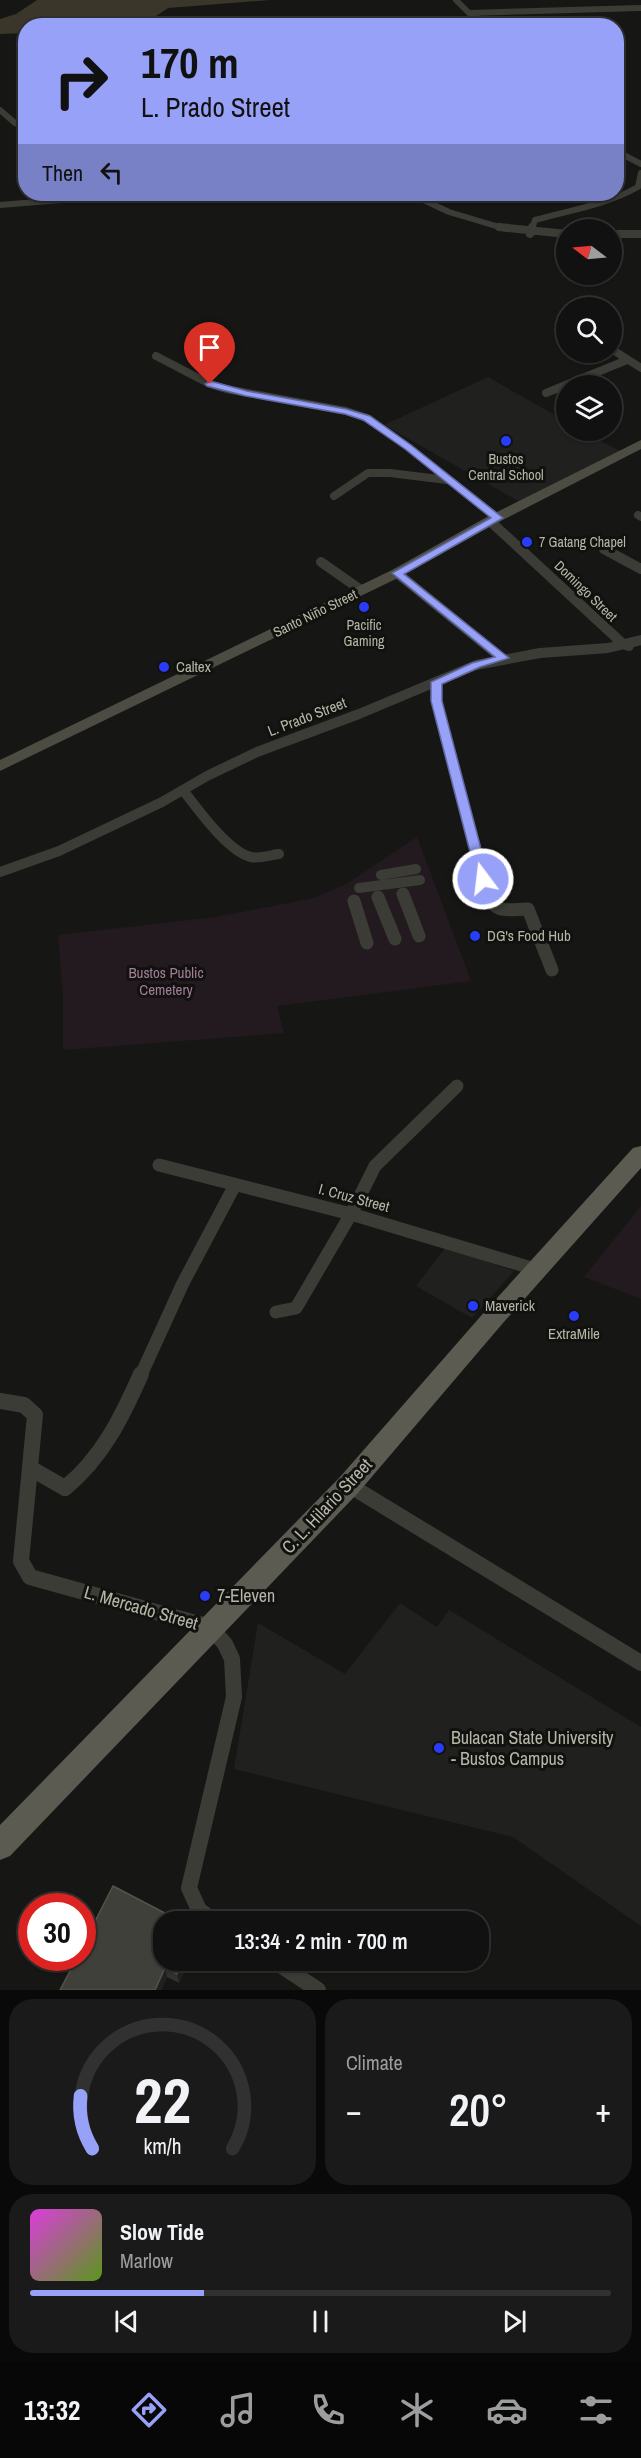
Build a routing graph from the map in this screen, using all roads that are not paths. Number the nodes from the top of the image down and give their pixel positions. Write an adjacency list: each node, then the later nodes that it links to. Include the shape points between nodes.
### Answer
1 (456, 0): 3 (street)
2 (641, 8): 3 (street)
3 (469, 13): 4 (street)
4 (477, 18)
5 (0, 110): 6 (street)
6 (18, 124)
7 (624, 155): 8 (street)
8 (641, 164)
9 (641, 173): 10 (street, via 638,187)
10 (624, 194)
11 (49, 201): 14 (street)
12 (428, 201): 15 (street, via 482,224)
13 (604, 201): 15 (street, via 535,220)
14 (0, 205)
15 (530, 234): 16 (street)
16 (556, 234)
17 (622, 234): 18 (street)
18 (641, 234)
19 (156, 356): 27 (street, Domingo Street, via 226,389 358,414)
20 (622, 356): 21 (street)
21 (627, 360): 22 (street); 23 (street)
22 (641, 368)
23 (546, 393)
24 (641, 444): 25 (street, Santo Niño Street)
25 (626, 452): 26 (street); 29 (street, Santo Niño Street)
26 (641, 457)
27 (448, 480): 28 (street, via 368,473); 29 (street, Domingo Street)
28 (334, 495)
29 (494, 520): 33 (street, Santo Niño Street); 36 (street, Domingo Street)
30 (604, 549): 32 (street)
31 (321, 562): 34 (street)
32 (641, 569)
33 (397, 573): 34 (street, Santo Niño Street); 38 (street)
34 (361, 590): 40 (street, Santo Niño Street)
35 (641, 640): 36 (street, L. Prado Street)
36 (623, 644): 37 (street); 38 (street, L. Prado Street)
37 (641, 648)
38 (503, 658): 39 (street, L. Prado Street)
39 (437, 682): 41 (street, L. Prado Street, via 257,752); 52 (street, via 436,701 491,904 498,909 528,909)
40 (0, 766)
41 (183, 790): 42 (street, via 212,825 245,855); 43 (street, L. Prado Street, via 59,851)
42 (279, 854)
43 (0, 872)
44 (381, 874): 45 (street, via 418,874)
45 (358, 888)
46 (403, 893): 49 (street)
47 (378, 897): 50 (street)
48 (354, 901): 51 (street)
49 (419, 936)
50 (395, 939)
51 (367, 943)
52 (552, 970)
53 (457, 1086): 57 (street, via 375,1166)
54 (641, 1154): 58 (main road, C. L. Hilario Street)
55 (159, 1165): 56 (street, I. Cruz Street)
56 (235, 1185): 57 (street, I. Cruz Street); 61 (street, via 201,1245 117,1426 85,1471 65,1488)
57 (351, 1214): 58 (street, I. Cruz Street); 59 (street, via 296,1308)
58 (538, 1270): 62 (main road, C. L. Hilario Street)
59 (276, 1312)
60 (0, 1401): 61 (street, L. Mercado Street, via 24,1405 35,1415)
61 (30, 1468): 63 (street, L. Mercado Street, via 21,1561 30,1577)
62 (349, 1485): 63 (main road, C. L. Hilario Street); 64 (street)
63 (210, 1627): 65 (main road, C. L. Hilario Street); 66 (street, L. Mercado Street, via 228,1646 236,1668 234,1697 189,1888)
64 (641, 1663)
65 (0, 1846)
66 (200, 1911)
67 (290, 1971): 68 (street)
68 (318, 1990)

